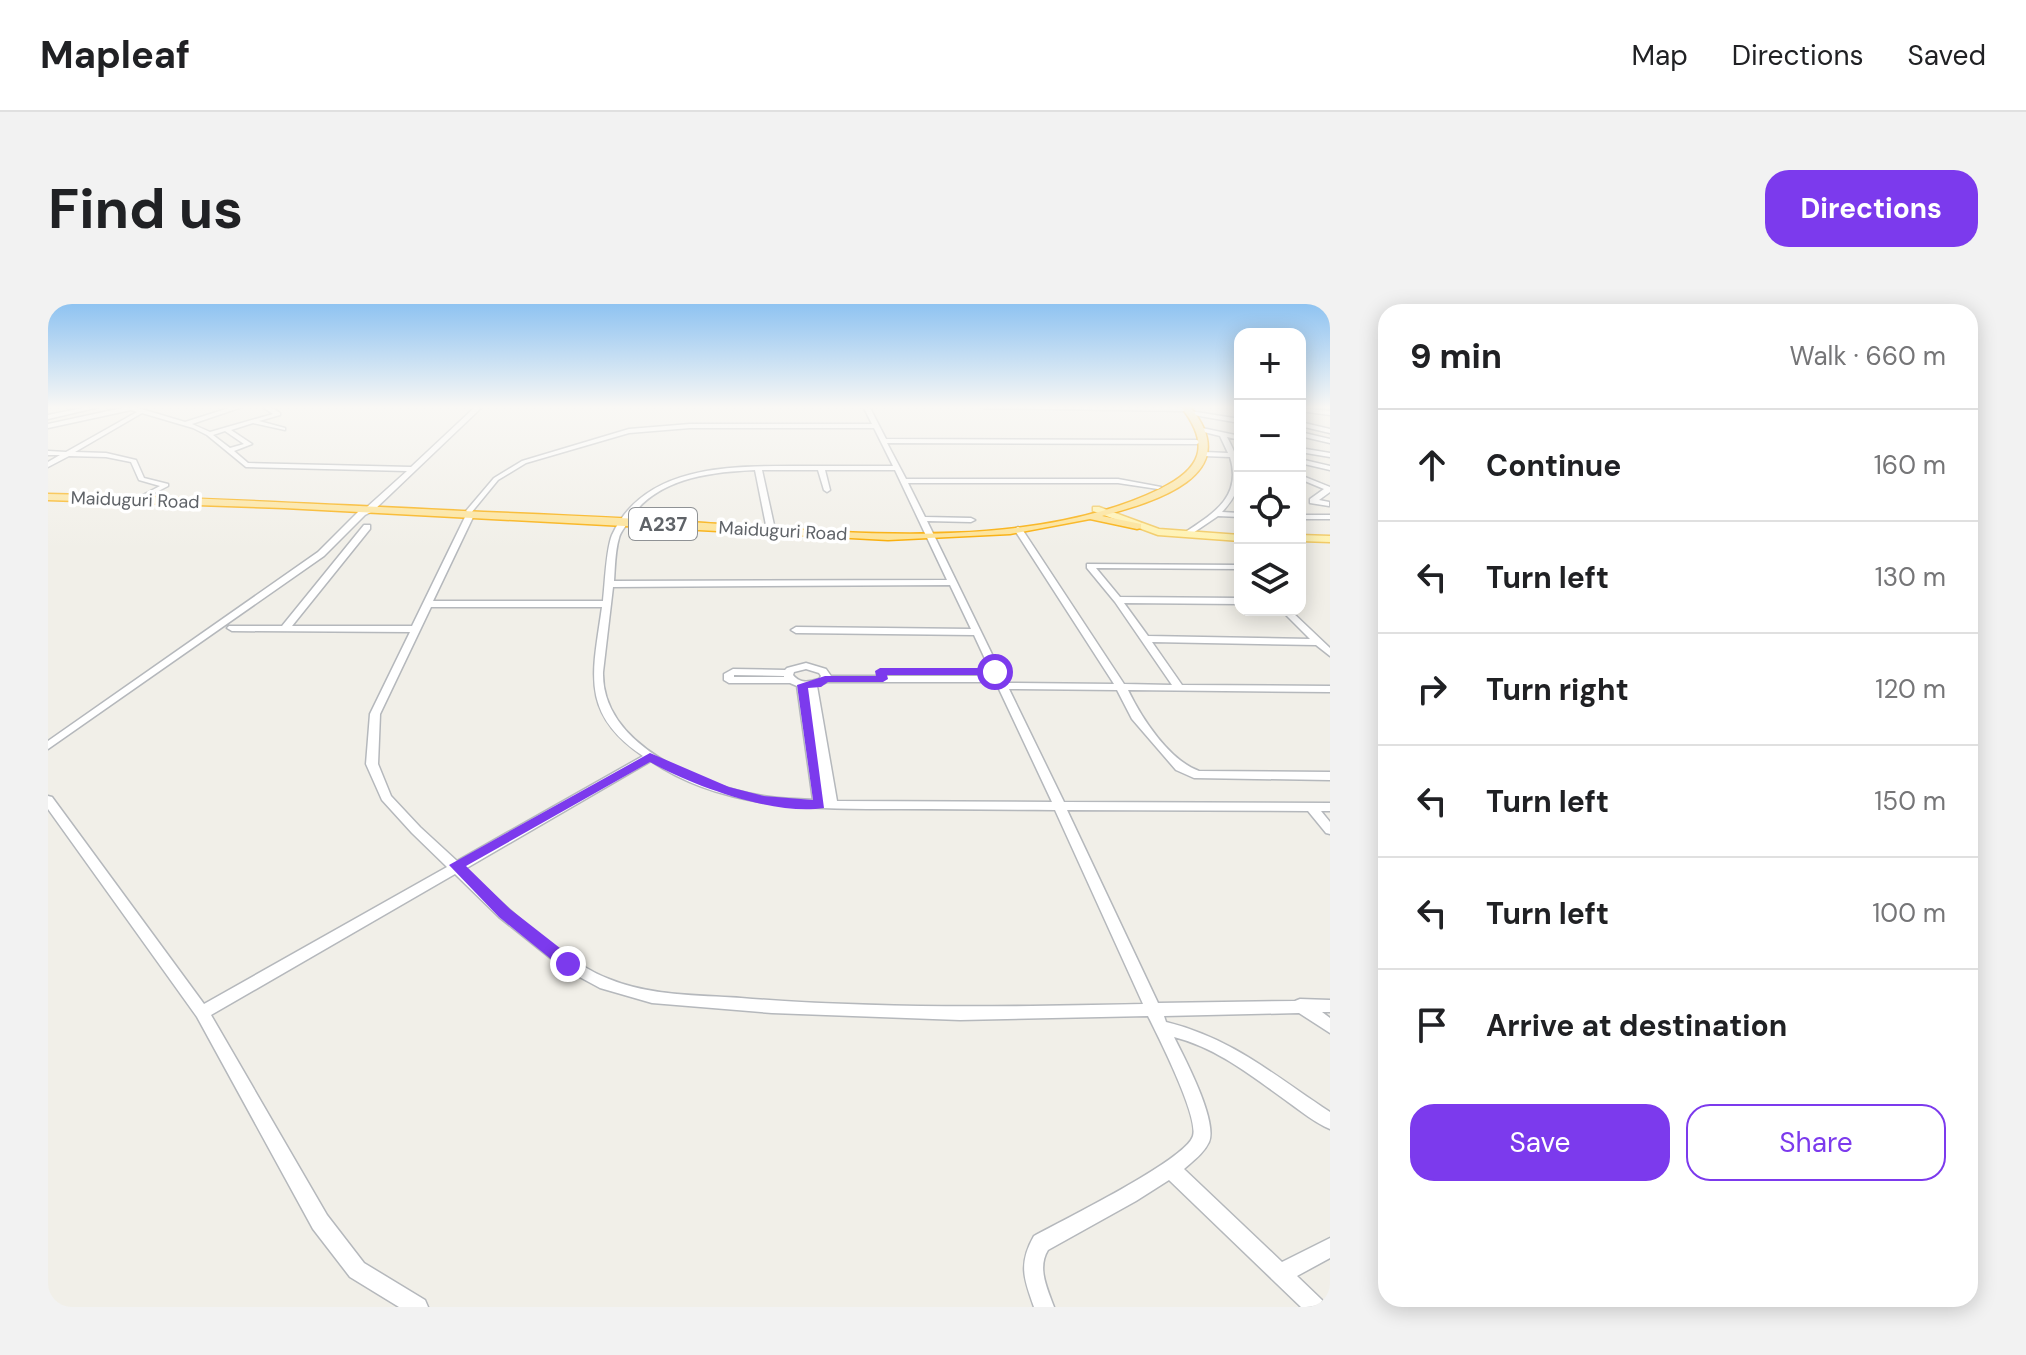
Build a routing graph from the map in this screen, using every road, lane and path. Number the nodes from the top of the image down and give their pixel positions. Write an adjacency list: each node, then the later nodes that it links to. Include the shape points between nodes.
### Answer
1 (1204, 454): 30 (highway, Maiduguri Road / A237, via 1175,486)
2 (68, 455): 11 (street)
3 (103, 455): 25 (street, via 134,461 141,479 166,485)
4 (234, 455): 15 (street, via 250,466)
5 (424, 455): 15 (street)
6 (426, 455): 15 (street)
7 (548, 455): 35 (street, via 496,479)
8 (890, 455): 14 (street)
9 (1193, 455): 20 (highway, Maiduguri Road / A237, via 1184,469)
10 (1306, 463): 16 (street)
11 (48, 465)
12 (758, 468): 13 (street); 42 (street, via 719,469 676,479 652,492); 44 (street)
13 (821, 468): 14 (street); 23 (street)
14 (897, 468): 18 (street)
15 (410, 469): 33 (street)
16 (1330, 469): 19 (street)
17 (1306, 479): 19 (street)
18 (902, 481): 20 (street, via 1112,481); 40 (street)
19 (1311, 481): 22 (street)
20 (1155, 489): 34 (highway, Maiduguri Road / A237)
21 (1234, 489): 27 (street)
22 (1330, 489): 29 (street)
23 (827, 490)
24 (48, 496): 25 (highway, Maiduguri Road / A237); 33 (highway, Maiduguri Road / A237)
25 (145, 496): 33 (highway, Maiduguri Road / A237)
26 (1306, 499): 29 (street)
27 (1228, 500): 28 (street); 36 (street)
28 (1234, 500)
29 (1313, 501): 32 (street)
30 (1134, 503): 34 (highway, Maiduguri Road / A237); 45 (highway, via 1130,512)
31 (1306, 504): 32 (street)
32 (1328, 504)
33 (367, 508): 35 (highway, Maiduguri Road / A237); 76 (street, via 321,554)
34 (1105, 510): 41 (highway, Maiduguri Road / A237); 45 (main road); 48 (highway, Maiduguri Road / A237)
35 (470, 513): 42 (highway, Maiduguri Road / A237); 59 (street)
36 (1220, 514): 37 (street); 49 (street)
37 (1234, 515)
38 (1306, 517): 39 (street)
39 (1330, 517)
40 (922, 519): 43 (street); 48 (street)
41 (1077, 519): 45 (highway); 47 (highway, Maiduguri Road / A237)
42 (623, 520): 44 (highway, Maiduguri Road / A237); 48 (highway, Maiduguri Road / A237, via 836,534); 56 (street, via 615,537)
43 (971, 520)
44 (770, 525): 48 (highway, Maiduguri Road / A237)
45 (1141, 525): 49 (main road); 50 (main road, via 1172,535)
46 (367, 527): 63 (street)
47 (1018, 529): 48 (highway, Maiduguri Road / A237); 73 (street)
48 (931, 533): 55 (street)
49 (1190, 533): 50 (main road)
50 (1215, 536): 51 (main road)
51 (1234, 536)
52 (1306, 536): 53 (main road)
53 (1330, 537)
54 (1234, 567): 57 (street, via 1090,566)
55 (954, 582): 56 (street); 66 (street)
56 (610, 584): 60 (street)
57 (1118, 600): 58 (street); 67 (street)
58 (1234, 601)
59 (427, 604): 60 (street); 64 (street)
60 (607, 604): 77 (street, via 598,686 604,708 622,734)
61 (1291, 616): 68 (street)
62 (232, 628): 63 (street)
63 (284, 629): 64 (street)
64 (415, 629): 85 (street, via 375,714 372,764 386,797)
65 (796, 630): 66 (street)
66 (976, 632): 71 (street)
67 (1146, 639): 68 (street); 74 (street)
68 (1318, 642): 69 (street)
69 (1330, 653)
70 (824, 675): 71 (street); 72 (street); 72 (street, via 806,666)
71 (998, 679): 73 (street); 81 (street)
72 (798, 681): 72 (street, via 733,672 729,674 729,680); 80 (street, via 810,700)
73 (1121, 687): 74 (street); 78 (street, via 1136,717 1190,773)
74 (1179, 688): 75 (street)
75 (1330, 689)
76 (48, 746)
77 (650, 757): 80 (street, via 724,790 764,800); 85 (street)
78 (1330, 776)
79 (48, 800): 89 (street)
80 (826, 805): 81 (street)
81 (1060, 805): 82 (street); 88 (street)
82 (1311, 807): 83 (street); 84 (street)
83 (1330, 807)
84 (1330, 830)
85 (456, 865): 88 (street, via 504,913 568,964 605,984 652,997 960,1014); 89 (street)
86 (1300, 1005): 87 (street); 88 (street); 91 (street)
87 (1330, 1006)
88 (1152, 1009): 90 (street)
89 (202, 1013): 96 (street, via 320,1222 357,1270)
90 (1162, 1027): 92 (street, via 1229,1050); 93 (street, via 1204,1136 1197,1149)
91 (1330, 1027)
92 (1330, 1121)
93 (1171, 1169): 95 (street); 97 (street, via 1041,1243 1031,1267)
94 (1330, 1248): 95 (street)
95 (1280, 1274): 98 (street)
96 (418, 1307)
97 (1044, 1307)
98 (1315, 1307)

